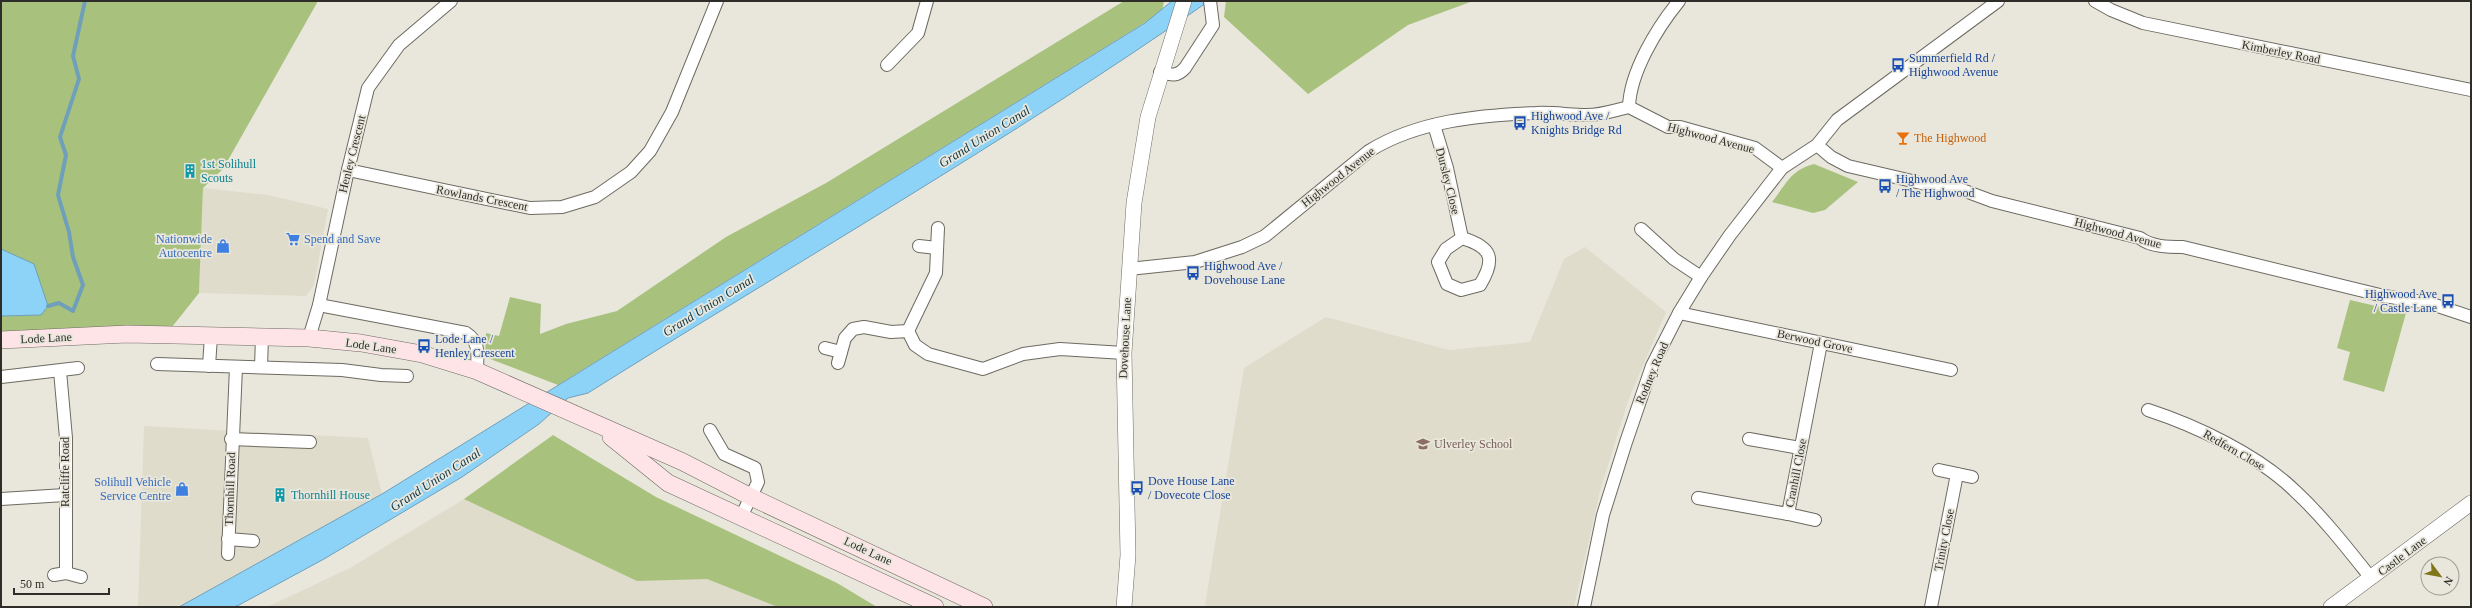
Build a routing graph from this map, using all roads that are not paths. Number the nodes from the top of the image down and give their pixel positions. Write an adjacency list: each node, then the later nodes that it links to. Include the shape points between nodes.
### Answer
1 (451, 1): 16 (street, Henley Crescent, via 399,45 368,88)
2 (717, 1): 16 (street, Rowlands Crescent, via 672,112 650,151 630,172 595,197 562,207 530,208)
3 (927, 1): 9 (street, via 918,33)
4 (1184, 1): 10 (street, Dovehouse Lane)
5 (1210, 1): 10 (street, via 1214,21 1180,74)
6 (1679, 1): 12 (street, via 1639,67 1630,94)
7 (1998, 1): 14 (street, via 1837,120)
8 (2095, 1): 11 (street, Kimberley Road, via 2143,23)
9 (887, 65)
10 (1160, 72): 22 (street, Dovehouse Lane, via 1140,153)
11 (2471, 90)
12 (1629, 107): 13 (street, Highwood Avenue, via 1604,114 1536,113 1485,116); 15 (street, Highwood Avenue, via 1668,127 1755,148)
13 (1434, 125): 19 (street, Dursley Close, via 1447,168); 22 (street, Highwood Avenue, via 1386,141 1265,236 1242,247 1195,262)
14 (1817, 145): 15 (street); 26 (street, Highwood Avenue, via 1831,157 1848,166 1938,188 1957,188 1992,201 2140,238 2144,242 2183,247 2384,296 2429,303)
15 (1782, 168): 23 (street, Rodney Road)
16 (348, 170): 24 (street, Henley Crescent)
17 (938, 228): 21 (street)
18 (1640, 229): 23 (street, via 1674,259)
19 (1462, 238): 19 (street, via 1478,243 1485,249 1490,261 1488,272 1480,286 1461,290 1447,284 1438,262 1446,249)
20 (919, 246): 21 (street)
21 (937, 248): 27 (street, via 936,274)
22 (1129, 269): 34 (street, Dovehouse Lane)
23 (1701, 277): 25 (street, Rodney Road)
24 (319, 305): 30 (street, Henley Crescent); 42 (street, via 466,333 474,338 477,346)
25 (1679, 314): 32 (street, Berwood Grove); 71 (street, Rodney Road, via 1652,366 1626,442 1603,515)
26 (2471, 317)
27 (908, 331): 33 (street, via 891,332 864,327 854,329 845,338 840,357); 34 (street, via 915,345 928,354 983,368 1023,354 1060,349)
28 (211, 336): 29 (main road, Lode Lane); 31 (main road, Lode Lane, via 127,334); 36 (street)
29 (262, 337): 30 (main road, Lode Lane); 38 (street)
30 (309, 338): 42 (main road, Lode Lane, via 361,343 422,354)
31 (1, 340)
32 (1821, 342): 40 (street, Berwood Grove); 51 (street, Cranhill Close)
33 (825, 348)
34 (1124, 353): 70 (street, Dovehouse Lane, via 1128,555)
35 (157, 364): 36 (street)
36 (209, 366): 37 (street)
37 (236, 367): 38 (street); 48 (street, Thornhill Road)
38 (261, 367): 44 (street)
39 (78, 368): 41 (street)
40 (1951, 370)
41 (60, 371): 43 (street); 55 (street, Ratcliffe Road, via 66,438)
42 (477, 371): 46 (main road, Lode Lane)
43 (1, 376)
44 (407, 376)
45 (2148, 410): 67 (street, Redfern Close, via 2196,429 2258,462 2294,490 2344,544)
46 (593, 424): 56 (main road, Lode Lane, via 683,462); 61 (main road, Lode Lane, via 668,483)
47 (710, 430): 56 (street, via 724,454 755,468 758,482)
48 (231, 439): 50 (street, Thornhill Road); 63 (street, Thornhill Road)
49 (1749, 439): 51 (street)
50 (310, 442)
51 (1800, 448): 60 (street, Cranhill Close)
52 (1939, 470): 53 (street)
53 (1957, 474): 54 (street); 72 (street, Trinity Close)
54 (1972, 477)
55 (65, 495): 58 (street); 66 (street, Ratcliffe Road, via 60,574)
56 (751, 497): 61 (street); 69 (main road, Lode Lane)
57 (1698, 498): 60 (street, Cranhill Close)
58 (1, 499)
59 (2471, 503): 67 (street, Castle Lane)
60 (1788, 514): 62 (street)
61 (741, 517): 68 (main road, Lode Lane)
62 (1815, 520)
63 (228, 539): 64 (street, Thornhill Road); 65 (street, Thornhill Road)
64 (254, 541)
65 (228, 554)
66 (81, 577)
67 (2371, 578): 73 (street, Castle Lane)
68 (935, 607)
69 (984, 607)
70 (1124, 607)
71 (1584, 607)
72 (1931, 607)
73 (2332, 607)

